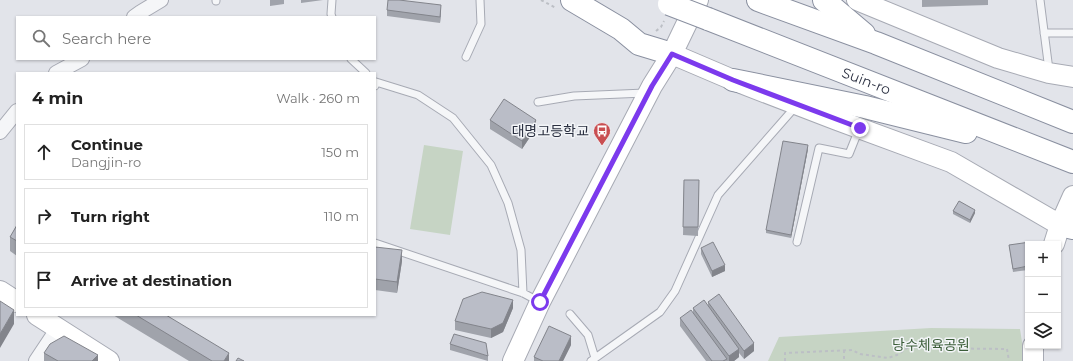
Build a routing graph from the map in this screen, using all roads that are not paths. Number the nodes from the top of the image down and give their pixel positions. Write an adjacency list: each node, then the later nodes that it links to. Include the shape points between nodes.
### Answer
1 (161, 0): 11 (street)
2 (332, 0): 12 (lane)
3 (480, 0): 17 (lane, via 481,24)
4 (572, 0): 16 (highway, via 621,29 639,44)
5 (698, 0): 16 (street)
6 (758, 0): 15 (highway)
7 (824, 0): 15 (highway)
8 (857, 0): 22 (street, via 998,58)
9 (1040, 0): 13 (lane)
10 (664, 2): 33 (highway, Suin-ro, bridge)
11 (135, 16)
12 (332, 16)
13 (1044, 33): 14 (lane); 22 (lane)
14 (1073, 33)
15 (876, 43): 30 (highway)
16 (672, 54): 24 (street); 26 (street)
17 (466, 57)
18 (81, 60): 20 (street)
19 (352, 60): 21 (lane)
20 (63, 72)
21 (365, 72)
22 (1050, 73): 23 (street)
23 (1073, 77)
24 (733, 80): 28 (street); 33 (highway, via 865,107)
25 (376, 83): 40 (lane, via 418,95 453,118 491,165 508,203 521,250)
26 (649, 93): 27 (lane, via 574,96); 42 (street)
27 (538, 102)
28 (798, 105): 31 (street); 47 (lane, via 718,195 675,291 660,312)
29 (16, 112): 32 (street)
30 (1073, 122)
31 (860, 128): 36 (street, via 951,162); 38 (lane, via 849,154 819,148)
32 (0, 132)
33 (1050, 153): 34 (highway, Suin-ro)
34 (1073, 162)
35 (1073, 196): 36 (street)
36 (1062, 232)
37 (376, 242): 40 (lane)
38 (797, 242)
39 (0, 291): 41 (street)
40 (522, 293): 42 (lane)
41 (16, 301)
42 (540, 302): 50 (street)
43 (570, 314): 47 (lane, via 588,335)
44 (39, 316): 45 (street)
45 (58, 328): 48 (street); 49 (street)
46 (1033, 349): 51 (street)
47 (593, 360)
48 (36, 361)
49 (109, 361)
50 (513, 361)
51 (1033, 361)

